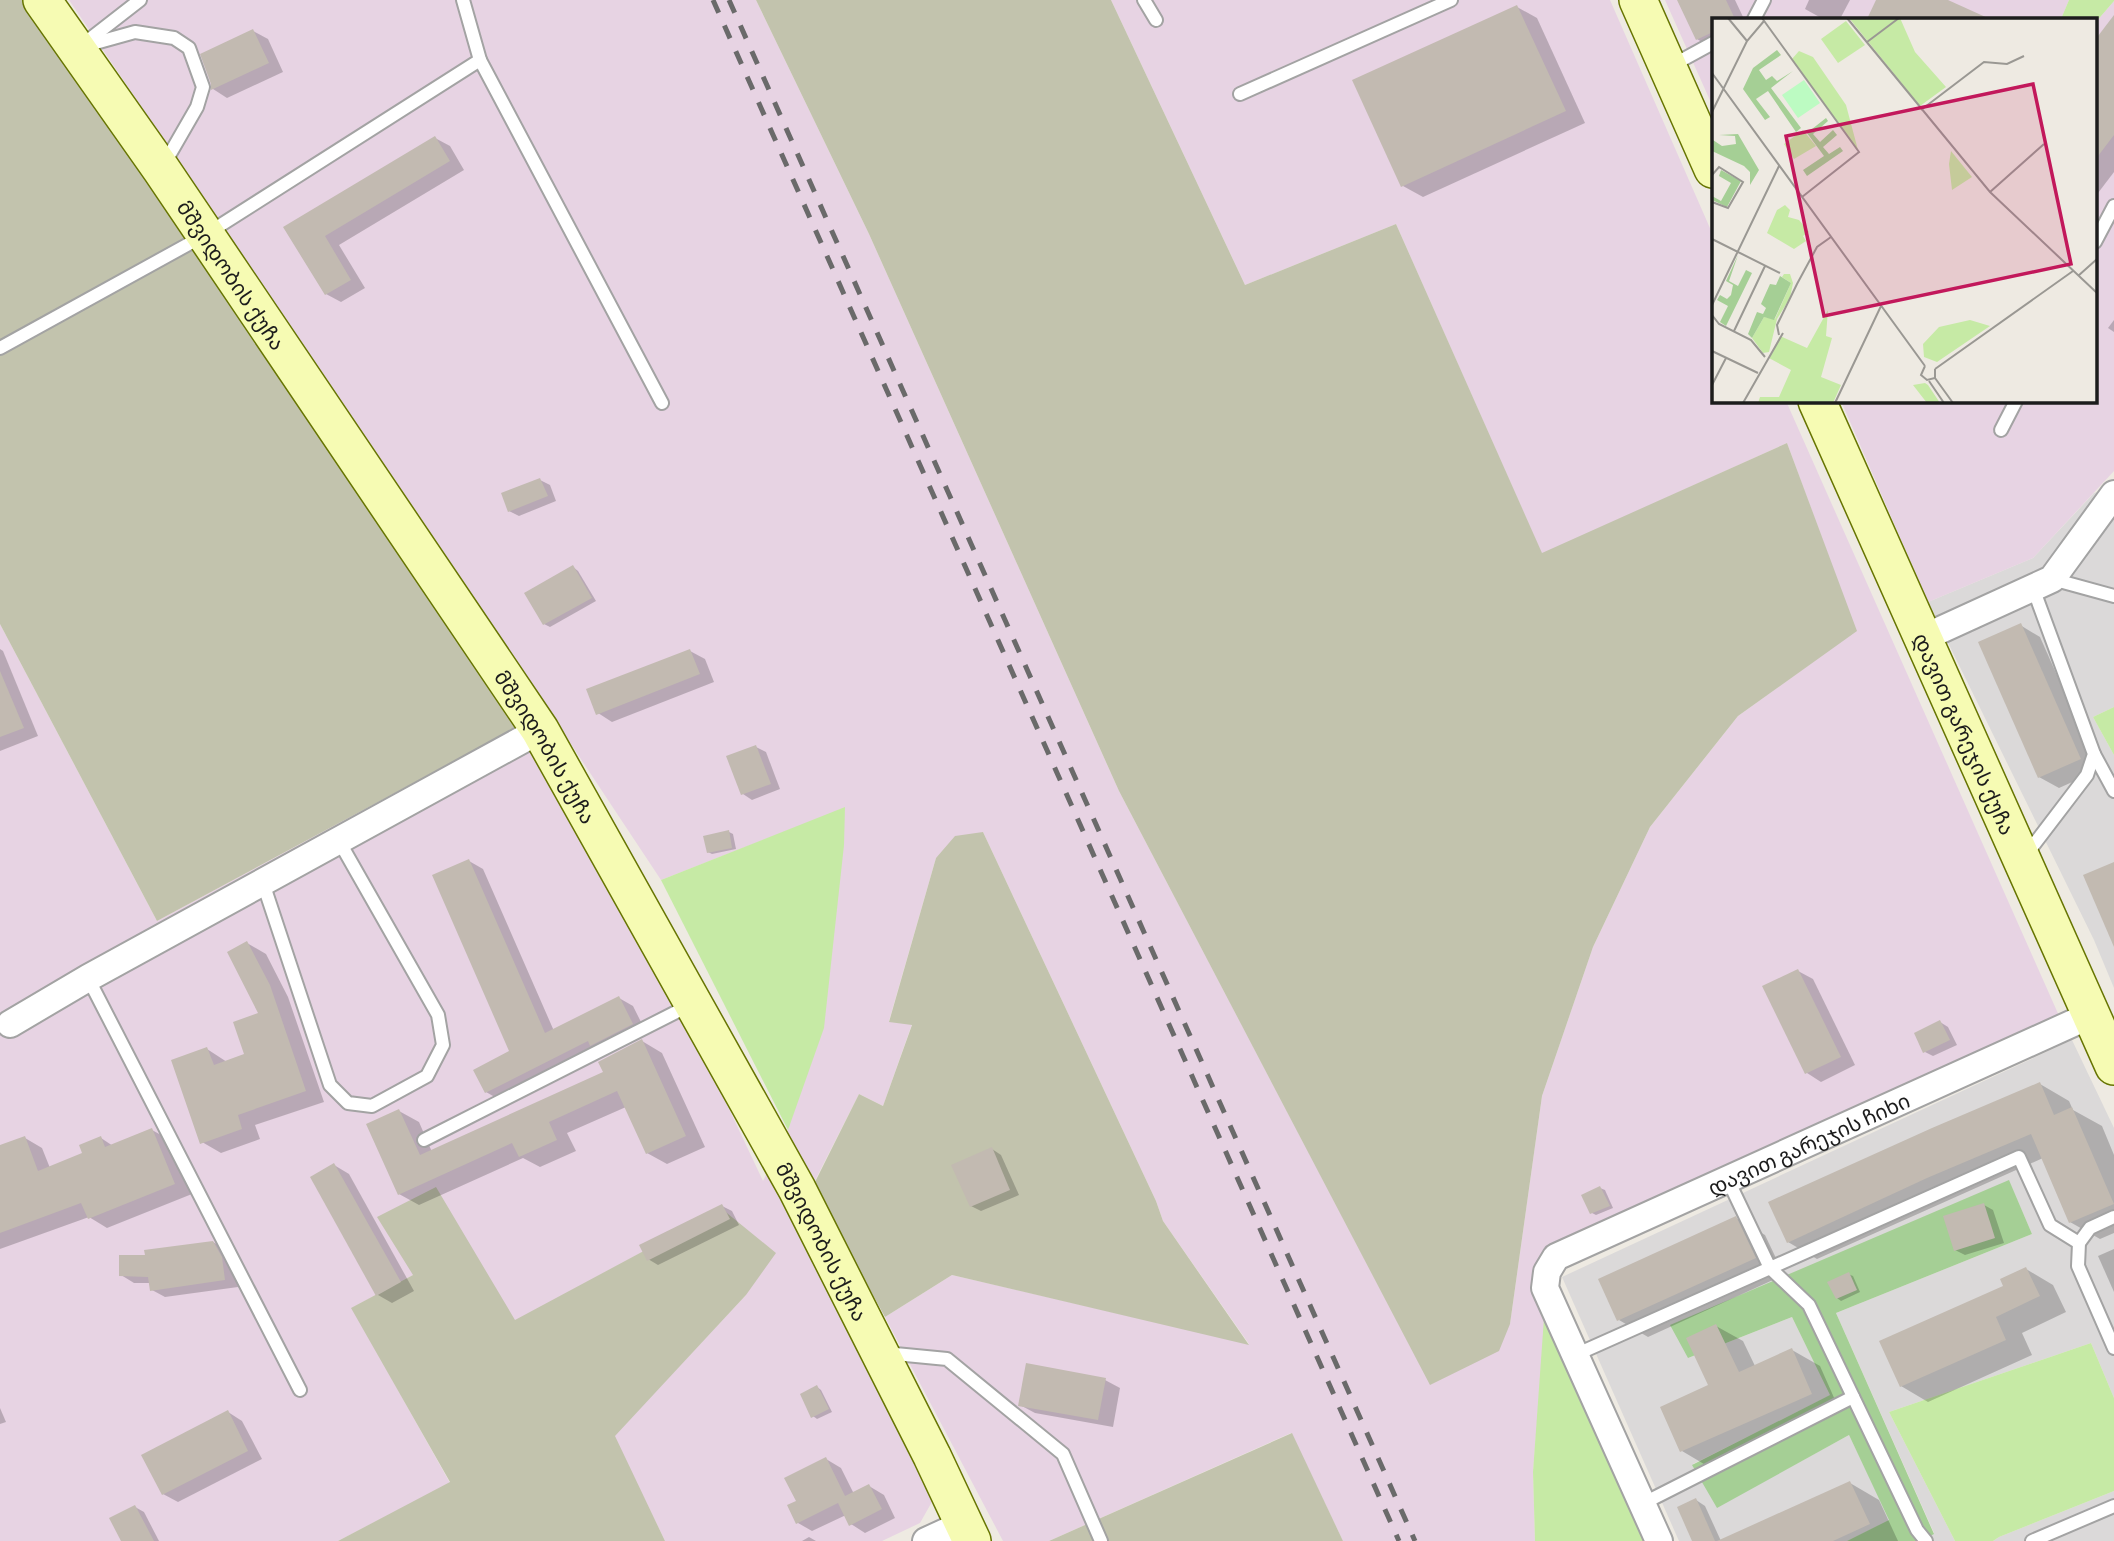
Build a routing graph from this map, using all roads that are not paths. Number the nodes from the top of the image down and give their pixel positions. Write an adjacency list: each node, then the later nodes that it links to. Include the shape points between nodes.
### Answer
1 (42, 0): 11 (main road, მშვიდობის ქუჩა)
2 (140, 0): 11 (lane)
3 (463, 0): 12 (lane)
4 (1144, 0): 9 (lane)
5 (1451, 0): 14 (lane)
6 (1637, 0): 13 (main road)
7 (1764, 0): 8 (lane)
8 (1755, 18)
9 (1156, 20)
10 (1712, 44): 13 (lane)
11 (77, 48): 16 (main road, მშვიდობის ქუჩა); 16 (lane, via 135,32 174,38 189,48 203,87 197,107)
12 (480, 60): 18 (lane); 23 (lane)
13 (1668, 68): 15 (main road)
14 (1240, 94)
15 (1712, 167)
16 (161, 169): 18 (main road, მშვიდობის ქუჩა)
17 (2114, 206): 19 (lane)
18 (205, 234): 20 (lane); 29 (main road, მშვიდობის ქუჩა)
19 (2096, 240)
20 (0, 348)
21 (1817, 402): 28 (main road, დავით გარეჯის ქუჩა)
22 (2015, 402): 24 (lane)
23 (662, 403)
24 (2001, 430)
25 (2114, 494): 26 (street)
26 (2043, 583): 27 (lane); 28 (street); 30 (lane)
27 (2114, 596)
28 (1923, 638): 33 (main road, დავით გარეჯის ქუჩა)
29 (540, 730): 32 (street); 36 (main road, მშვიდობის ქუჩა)
30 (2094, 754): 31 (lane); 33 (lane, via 2087,775)
31 (2114, 791)
32 (339, 841): 34 (street); 34 (lane, via 438,1015 443,1045 428,1076 372,1106 348,1103 330,1085)
33 (2022, 860): 37 (main road, დავით გარეჯის ქუჩა)
34 (263, 883): 35 (street)
35 (88, 978): 38 (street); 48 (lane)
36 (693, 1003): 40 (lane); 46 (main road, მშვიდობის ქუჩა, via 797,1189)
37 (2091, 1015): 39 (main road, დავით გარეჯის ქუჩა); 41 (street, დავით გარეჯის ჩიხი)
38 (10, 1024)
39 (2114, 1066)
40 (424, 1140)
41 (1728, 1180): 44 (lane); 47 (street, დავით გარეჯის ჩიხი, via 1556,1257 1545,1288)
42 (2114, 1217): 43 (lane, via 2090,1228)
43 (2079, 1243): 44 (lane, via 2050,1225 2019,1157); 45 (lane, via 2078,1266)
44 (1770, 1268): 47 (lane); 49 (lane, via 1809,1305)
45 (2114, 1348)
46 (878, 1353): 53 (main road, მშვიდობის ქუჩა); 55 (lane, via 947,1359 1063,1454)
47 (1575, 1355): 50 (street)
48 (300, 1390)
49 (1853, 1397): 50 (lane); 57 (lane)
50 (1642, 1504): 56 (street)
51 (2111, 1507): 52 (lane); 58 (lane)
52 (2114, 1521)
53 (968, 1532): 54 (street)
54 (926, 1541)
55 (1101, 1541)
56 (1658, 1541)
57 (1926, 1541)
58 (2032, 1541)

